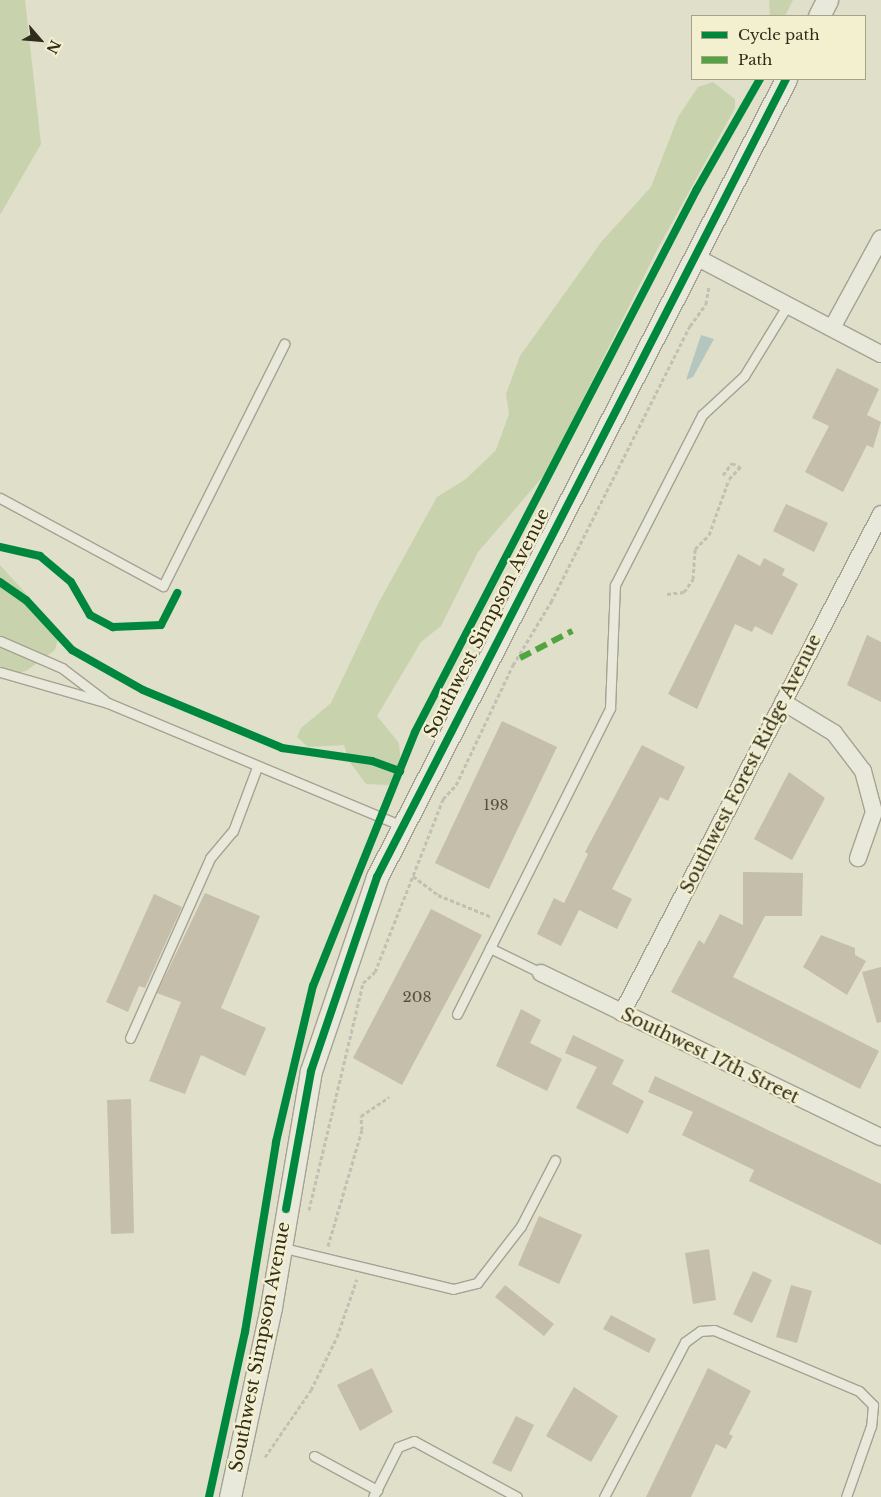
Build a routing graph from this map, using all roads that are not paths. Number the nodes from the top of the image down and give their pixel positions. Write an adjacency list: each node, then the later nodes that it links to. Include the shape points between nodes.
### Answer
1 (827, 0): 2 (street)
2 (820, 15)
3 (785, 80): 5 (street, Southwest Simpson Avenue)
4 (881, 238): 7 (street)
5 (694, 256): 6 (street); 17 (street, Southwest Simpson Avenue)
6 (788, 306): 7 (street); 19 (lane, via 744,376 702,415 616,585 610,708)
7 (832, 328): 9 (street)
8 (284, 344): 10 (lane, via 163,586)
9 (881, 354)
10 (0, 498)
11 (881, 514): 14 (street, Southwest Forest Ridge Avenue)
12 (0, 641): 15 (lane, via 62,668)
13 (0, 672): 15 (lane)
14 (783, 702): 18 (street, via 834,733 863,771 874,812); 22 (street, Southwest Forest Ridge Avenue)
15 (108, 703): 16 (lane)
16 (257, 767): 17 (lane); 23 (lane, via 233,831 210,858)
17 (400, 825): 26 (street, Southwest Simpson Avenue, via 374,885 311,1070)
18 (858, 858)
19 (490, 948): 20 (lane); 21 (lane)
20 (541, 973): 22 (street, Southwest 17th Street)
21 (457, 1014)
22 (622, 1014): 24 (street, Southwest 17th Street)
23 (130, 1038)
24 (881, 1137)
25 (555, 1160): 26 (lane, via 521,1226 477,1283 453,1289)
26 (280, 1246): 29 (street, Southwest Simpson Avenue)
27 (314, 1456): 28 (lane)
28 (375, 1494): 30 (lane, via 398,1447 414,1441)
29 (230, 1497)
30 (516, 1497)
31 (604, 1497): 32 (lane, via 685,1342 700,1331 714,1330 859,1391 873,1405 871,1426)
32 (846, 1497)

